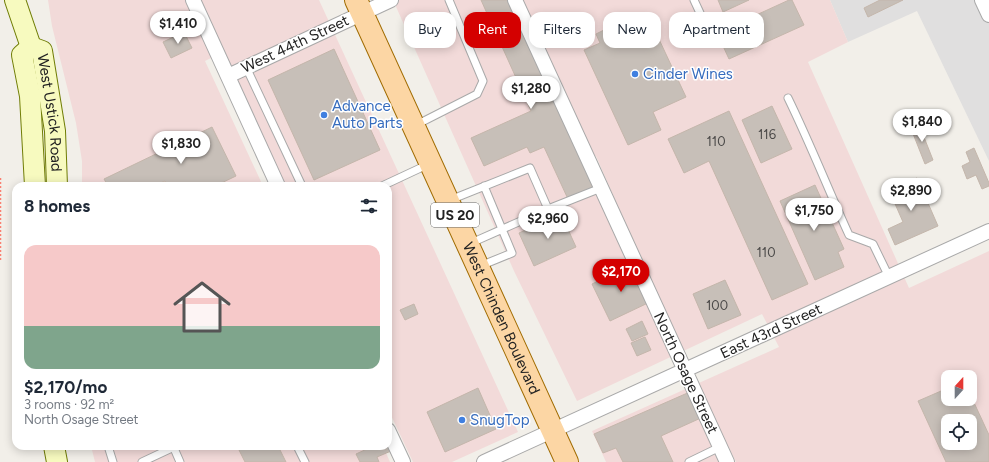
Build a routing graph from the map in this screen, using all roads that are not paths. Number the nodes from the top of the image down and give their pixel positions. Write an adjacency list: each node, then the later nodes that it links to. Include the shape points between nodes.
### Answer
1 (15, 0): 11 (main road, West Ustick Road)
2 (193, 0): 13 (street)
3 (391, 0): 8 (street, West 44th Street)
4 (449, 0): 15 (lane, via 483,80 477,94)
5 (515, 0): 23 (street, North Osage Street)
6 (694, 0): 9 (lane)
7 (982, 0): 10 (street)
8 (359, 6): 12 (street, West 44th Street); 15 (main road, West Chinden Boulevard / US 20)
9 (700, 12)
10 (989, 15)
11 (31, 47): 17 (main road, West Ustick Road, via 22,55 30,96); 18 (main road, West Ustick Road, via 42,51 55,131)
12 (246, 67): 13 (street, West 44th Street); 20 (lane)
13 (228, 76): 19 (street)
14 (788, 98): 30 (lane, via 814,150 820,170 849,235 873,244)
15 (414, 126): 16 (main road, West Chinden Boulevard / US 20)
16 (431, 162): 21 (lane); 24 (main road, West Chinden Boulevard / US 20)
17 (35, 182)
18 (57, 182)
19 (276, 182)
20 (300, 182)
21 (390, 182)
22 (484, 186): 24 (lane); 25 (lane, via 530,168); 26 (lane)
23 (601, 188): 25 (lane); 31 (street, North Osage Street)
24 (448, 200): 28 (main road, West Chinden Boulevard / US 20)
25 (548, 209): 26 (lane)
26 (502, 229): 28 (lane); 29 (lane, via 512,253)
27 (989, 231): 30 (street, East 43rd Street)
28 (468, 244): 29 (main road, West Chinden Boulevard / US 20)
29 (479, 267): 32 (main road, West Chinden Boulevard / US 20)
30 (889, 277): 31 (street, East 43rd Street)
31 (685, 370): 32 (street, East 43rd Street); 34 (street, North Osage Street)
32 (553, 431): 40 (street, East 43rd Street); 47 (main road, West Chinden Boulevard / US 20)
33 (392, 439): 46 (street)
34 (720, 447): 48 (lane); 49 (street, North Osage Street)
35 (55, 450): 41 (main road)
36 (110, 450): 42 (lane)
37 (167, 450): 43 (lane)
38 (174, 450): 44 (lane)
39 (298, 450): 45 (lane)
40 (488, 461)
41 (57, 462)
42 (114, 462)
43 (142, 462)
44 (180, 462)
45 (305, 462)
46 (403, 462)
47 (567, 462)
48 (689, 462)
49 (727, 462)

